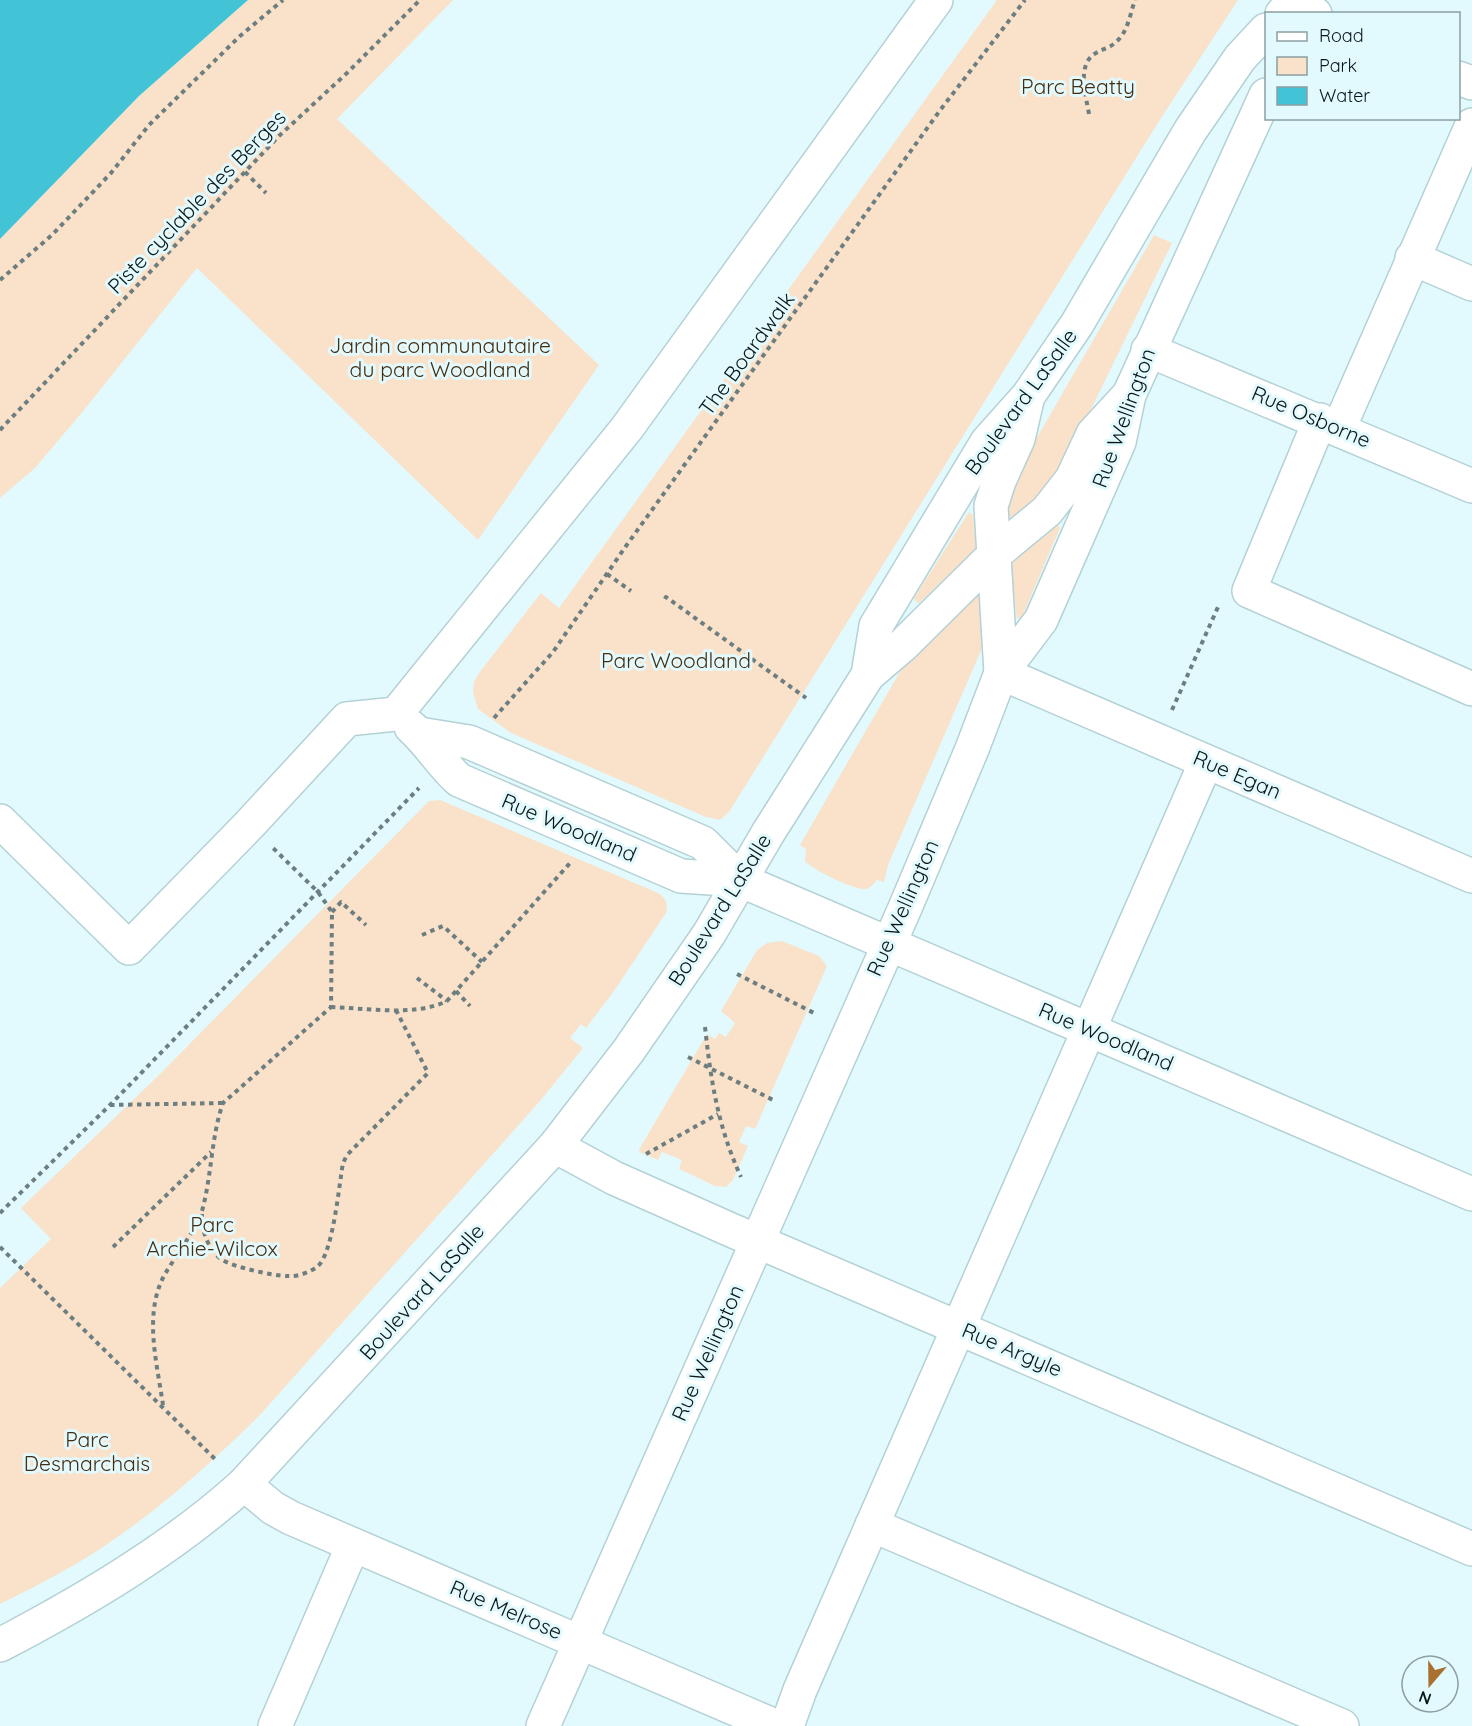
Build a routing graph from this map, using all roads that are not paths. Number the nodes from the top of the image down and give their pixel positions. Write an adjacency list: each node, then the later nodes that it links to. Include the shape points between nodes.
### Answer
1 (936, 0): 16 (main road)
2 (1265, 31): 9 (main road, Boulevard LaSalle, via 1240,58 1190,131 1077,324)
3 (1265, 97): 7 (main road, Rue Wellington)
4 (1472, 125): 5 (main road)
5 (1412, 258): 6 (main road); 10 (main road)
6 (1472, 284)
7 (1149, 350): 8 (main road, Rue Wellington); 10 (main road, Rue Osborne)
8 (1129, 395): 12 (main road, via 1093,434 1072,479 1047,511); 13 (main road, Rue Wellington, via 1119,442 1041,620)
9 (1028, 396): 12 (main road, via 1018,439 991,506); 14 (main road, Boulevard LaSalle, via 987,442 876,626)
10 (1329, 424): 11 (main road, Rue Osborne); 15 (main road, via 1249,591)
11 (1472, 486)
12 (994, 554): 13 (main road); 14 (main road)
13 (1001, 673): 17 (main road, Rue Egan); 21 (main road, Rue Wellington)
14 (868, 675): 20 (main road, Boulevard LaSalle)
15 (1472, 689)
16 (408, 724): 18 (main road, Rue Woodland, via 347,719 129,948); 20 (main road, Rue Woodland, via 469,742 703,843)
17 (1206, 762): 19 (main road, Rue Egan); 22 (main road)
18 (0, 821)
19 (1472, 876)
20 (740, 880): 21 (main road, Rue Woodland); 23 (main road, Boulevard LaSalle, via 710,934 629,1050)
21 (888, 944): 22 (main road, Rue Woodland); 25 (main road, Rue Wellington)
22 (1088, 1029): 24 (main road, Rue Woodland); 26 (main road)
23 (555, 1146): 25 (main road, Rue Argyle, via 614,1178); 27 (main road, Boulevard LaSalle)
24 (1472, 1194)
25 (757, 1241): 26 (main road, Rue Argyle); 31 (main road, Rue Wellington)
26 (958, 1326): 28 (main road); 30 (main road, Rue Argyle)
27 (244, 1484): 29 (main road, Rue Melrose, via 291,1518); 32 (main road, Boulevard LaSalle, via 220,1506 96,1592)
28 (872, 1525): 36 (main road); 37 (main road)
29 (353, 1545): 31 (main road, Rue Melrose); 33 (main road)
30 (1472, 1549)
31 (580, 1641): 34 (main road, Rue Wellington); 35 (main road, Rue Melrose)
32 (0, 1645)
33 (275, 1726)
34 (543, 1726)
35 (775, 1726)
36 (787, 1726)
37 (1341, 1726)

